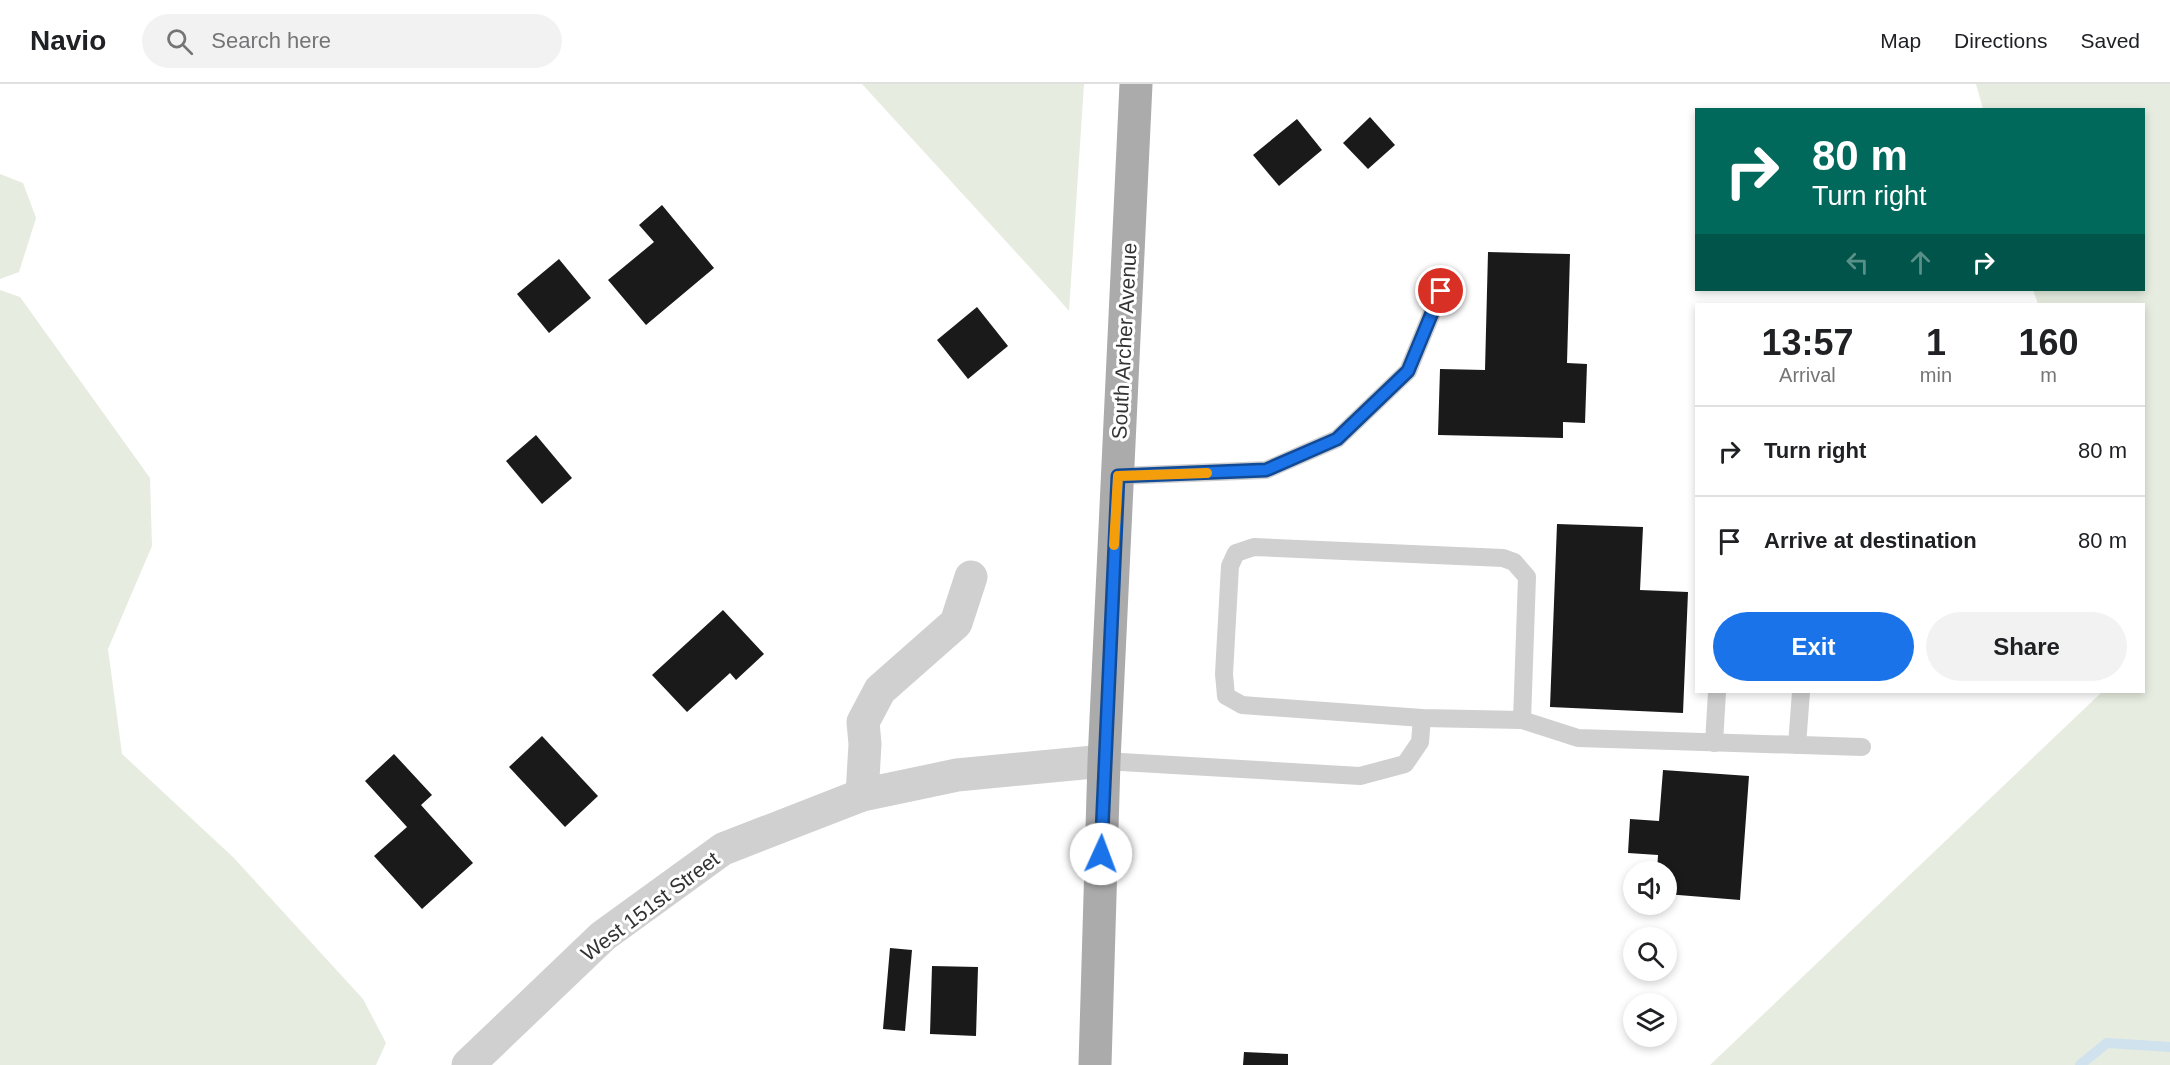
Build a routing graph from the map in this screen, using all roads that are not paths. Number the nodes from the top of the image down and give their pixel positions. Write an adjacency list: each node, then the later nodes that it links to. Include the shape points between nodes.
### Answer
1 (1136, 84): 3 (main road, South Archer Avenue)
2 (1441, 291): 3 (lane, via 1408,371 1337,439 1266,470)
3 (1118, 476): 12 (main road, South Archer Avenue)
4 (971, 577): 13 (street, via 956,624 880,690 863,722)
5 (1717, 693): 9 (lane)
6 (1801, 693): 10 (lane)
7 (1422, 718): 8 (lane); 8 (lane, via 1242,705 1226,696 1230,566 1236,553 1254,547 1503,558 1514,562 1527,577); 12 (lane, via 1420,742 1405,764 1360,776)
8 (1522, 720): 9 (lane, via 1578,738)
9 (1714, 742): 10 (lane)
10 (1797, 745): 11 (lane)
11 (1862, 747)
12 (1104, 761): 13 (street, West 151st Street, via 957,776); 15 (main road, South Archer Avenue)
13 (862, 795): 14 (street, West 151st Street, via 723,849 603,936)
14 (468, 1065)
15 (1095, 1065)

